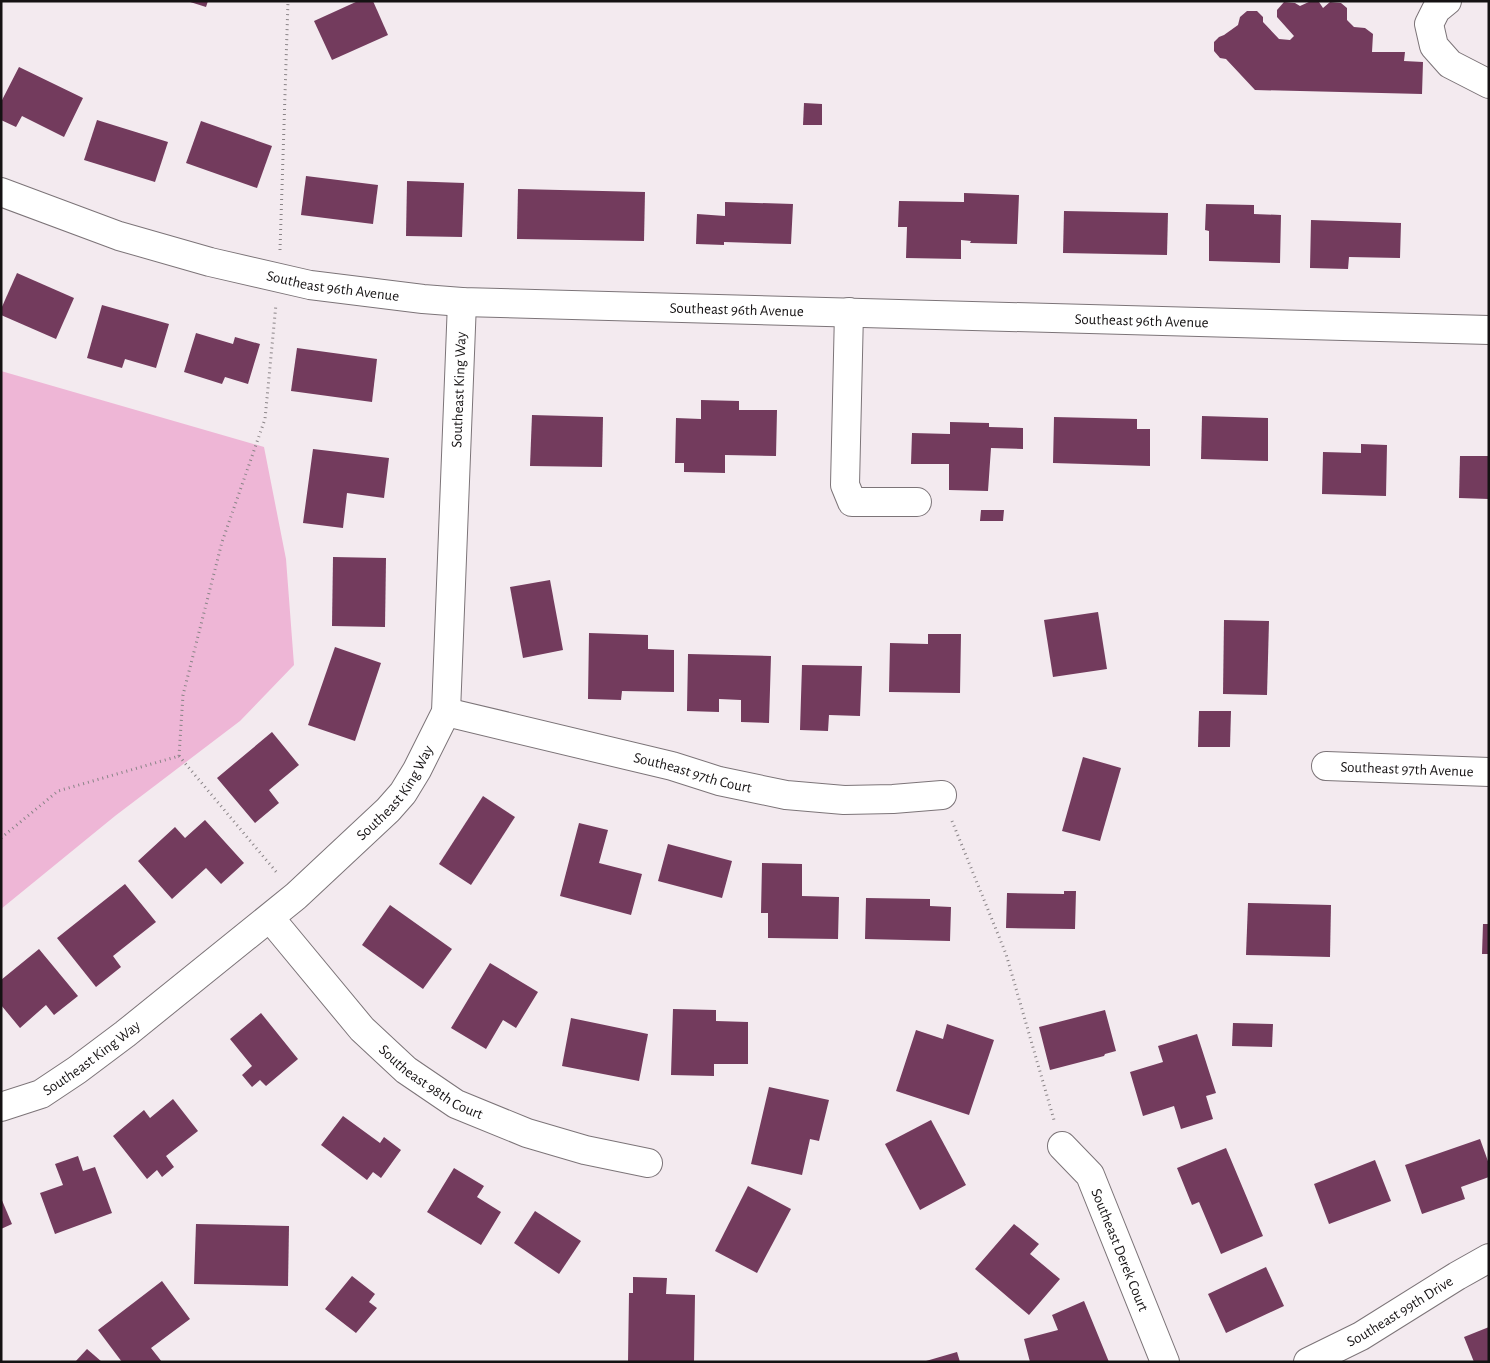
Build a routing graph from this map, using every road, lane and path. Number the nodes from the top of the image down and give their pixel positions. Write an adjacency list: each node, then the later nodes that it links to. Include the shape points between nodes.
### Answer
1 (288, 1): 5 (path)
2 (1447, 1): 3 (street, via 1436,10 1429,24 1434,46 1450,64)
3 (1489, 84)
4 (1, 192): 5 (street, Southeast 96th Avenue, via 118,236)
5 (279, 278): 6 (street, Southeast 96th Avenue, via 320,286); 11 (path, via 265,419 219,551 183,695)
6 (462, 302): 7 (street, Southeast 96th Avenue); 10 (street, Southeast King Way)
7 (849, 312): 8 (street, Southeast 96th Avenue); 9 (street, via 845,485 852,502)
8 (1489, 330)
9 (917, 502)
10 (446, 712): 14 (street, Southeast 97th Court, via 786,795 844,800); 16 (street, Southeast King Way, via 417,770 388,810)
11 (178, 756): 15 (path, via 58,791); 16 (path)
12 (1326, 766): 13 (street, Southeast 97th Avenue)
13 (1489, 772)
14 (942, 794): 19 (path, via 1006,954)
15 (1, 838)
16 (296, 896): 17 (street, Southeast King Way)
17 (270, 918): 18 (street, Southeast King Way, via 77,1070 42,1094); 20 (street, Southeast 98th Court, via 362,1029 406,1070 456,1104 527,1133)
18 (1, 1107)
19 (1062, 1146): 22 (street, Southeast Derek Court, via 1090,1175)
20 (648, 1163)
21 (1489, 1258): 23 (street, Southeast 99th Drive, via 1361,1336)
22 (1165, 1362)
23 (1308, 1362)

